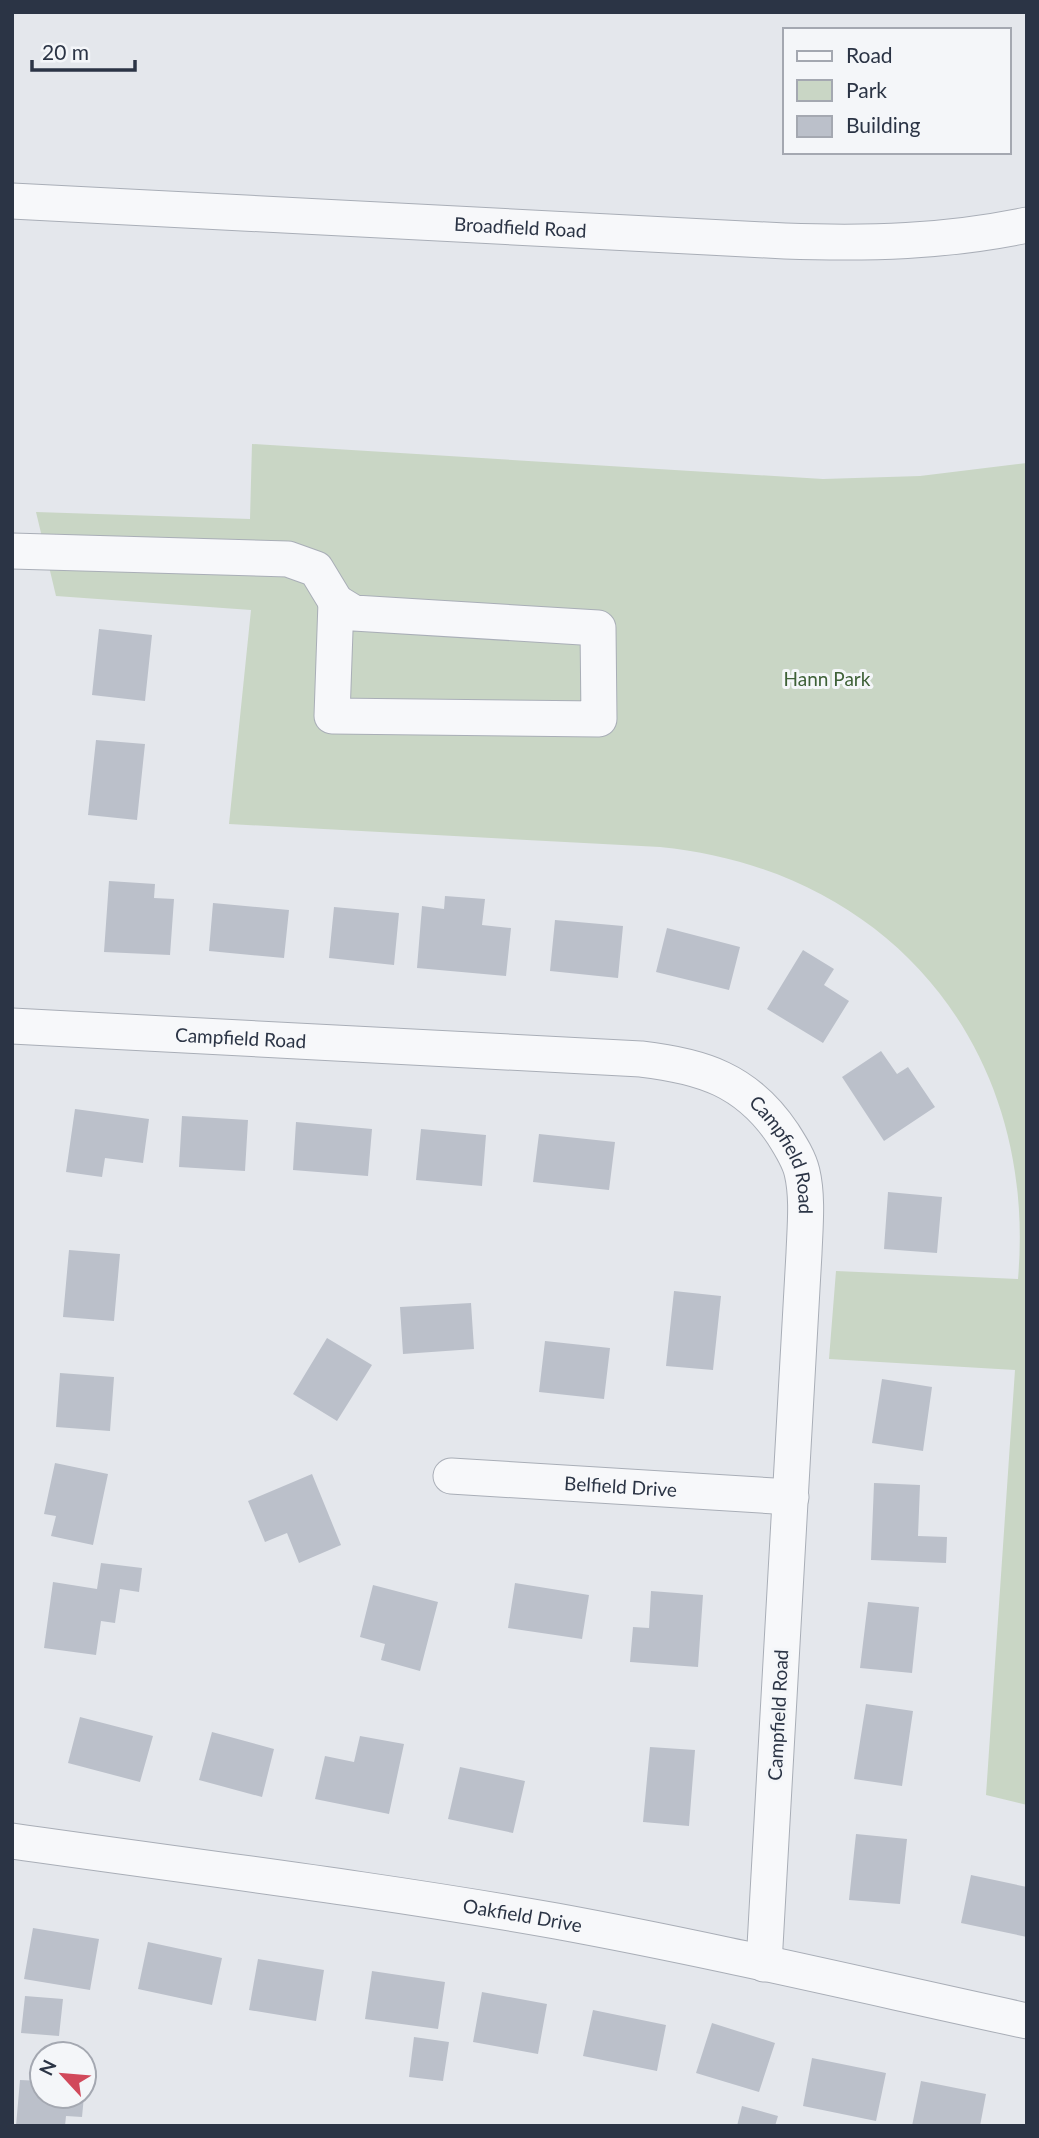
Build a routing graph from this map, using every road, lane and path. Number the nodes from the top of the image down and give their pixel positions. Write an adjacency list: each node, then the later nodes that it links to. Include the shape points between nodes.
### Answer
1 (12, 201): 2 (street, Broadfield Road, via 869,244 943,239)
2 (1027, 225)
3 (12, 551): 4 (street, via 288,559 316,569)
4 (336, 602): 4 (street, via 332,716 598,719 598,628 354,613)
5 (12, 1026): 7 (street, Campfield Road, via 641,1059 689,1067 729,1082 775,1121 802,1172 804,1253)
6 (451, 1476): 7 (street, Belfield Drive)
7 (791, 1497): 9 (street, Campfield Road)
8 (12, 1841): 9 (street, Oakfield Drive, via 442,1902)
9 (764, 1964): 10 (street, Oakfield Drive)
10 (1027, 2021)

